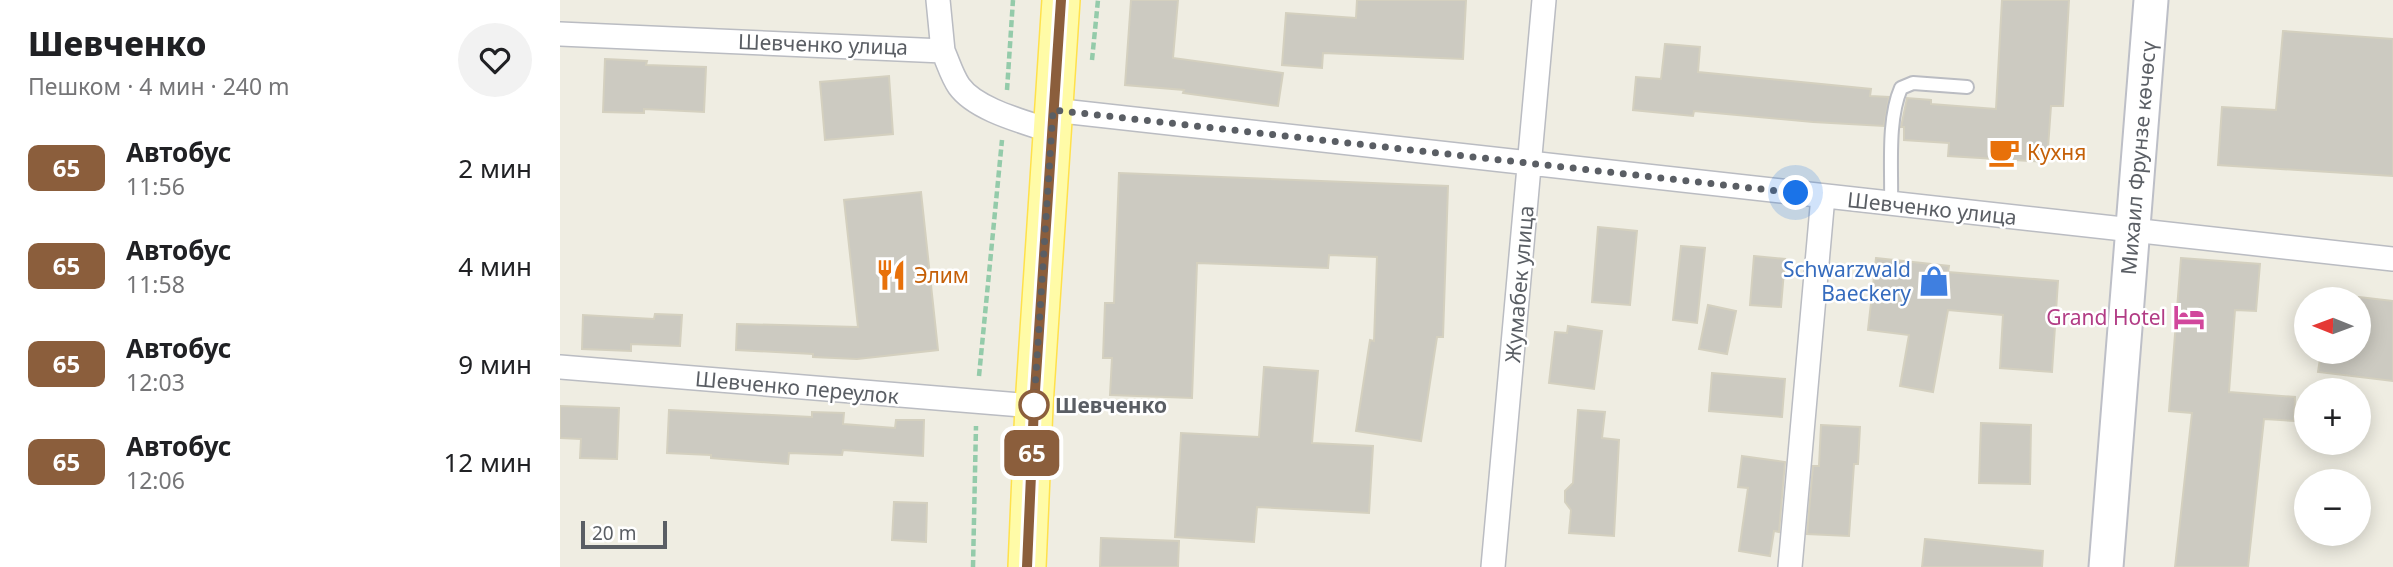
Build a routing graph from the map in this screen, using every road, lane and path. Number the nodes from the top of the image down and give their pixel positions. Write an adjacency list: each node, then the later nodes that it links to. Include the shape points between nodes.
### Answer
1 (938, 0): 7 (street)
2 (1013, 0): 9 (path)
3 (1061, 0): 10 (main road)
4 (1544, 0): 11 (street, Жумабек улица)
5 (2151, 0): 14 (main road, Михаил Фрунзе көчөсү)
6 (560, 34): 7 (street, Шевченко улица)
7 (943, 51): 9 (street, Шевченко улица, via 960,87)
8 (1967, 87): 13 (lane, via 1913,83 1901,88 1893,124)
9 (1005, 115): 10 (street, Шевченко улица); 17 (path)
10 (1052, 121): 11 (street, Шевченко улица); 18 (main road)
11 (1530, 163): 12 (street, Шевченко улица); 21 (street, Жумабек улица)
12 (1823, 196): 13 (street, Шевченко улица); 22 (street)
13 (1891, 203): 14 (street, Шевченко улица)
14 (2133, 230): 15 (street, Шевченко улица); 23 (main road, Михаил Фрунзе көчөсү)
15 (2393, 260)
16 (560, 367): 17 (street, Шевченко переулок)
17 (977, 401): 18 (street, Шевченко переулок); 19 (path)
18 (1034, 406): 20 (main road)
19 (973, 567)
20 (1027, 567)
21 (1493, 567)
22 (1790, 567)
23 (2106, 567)

